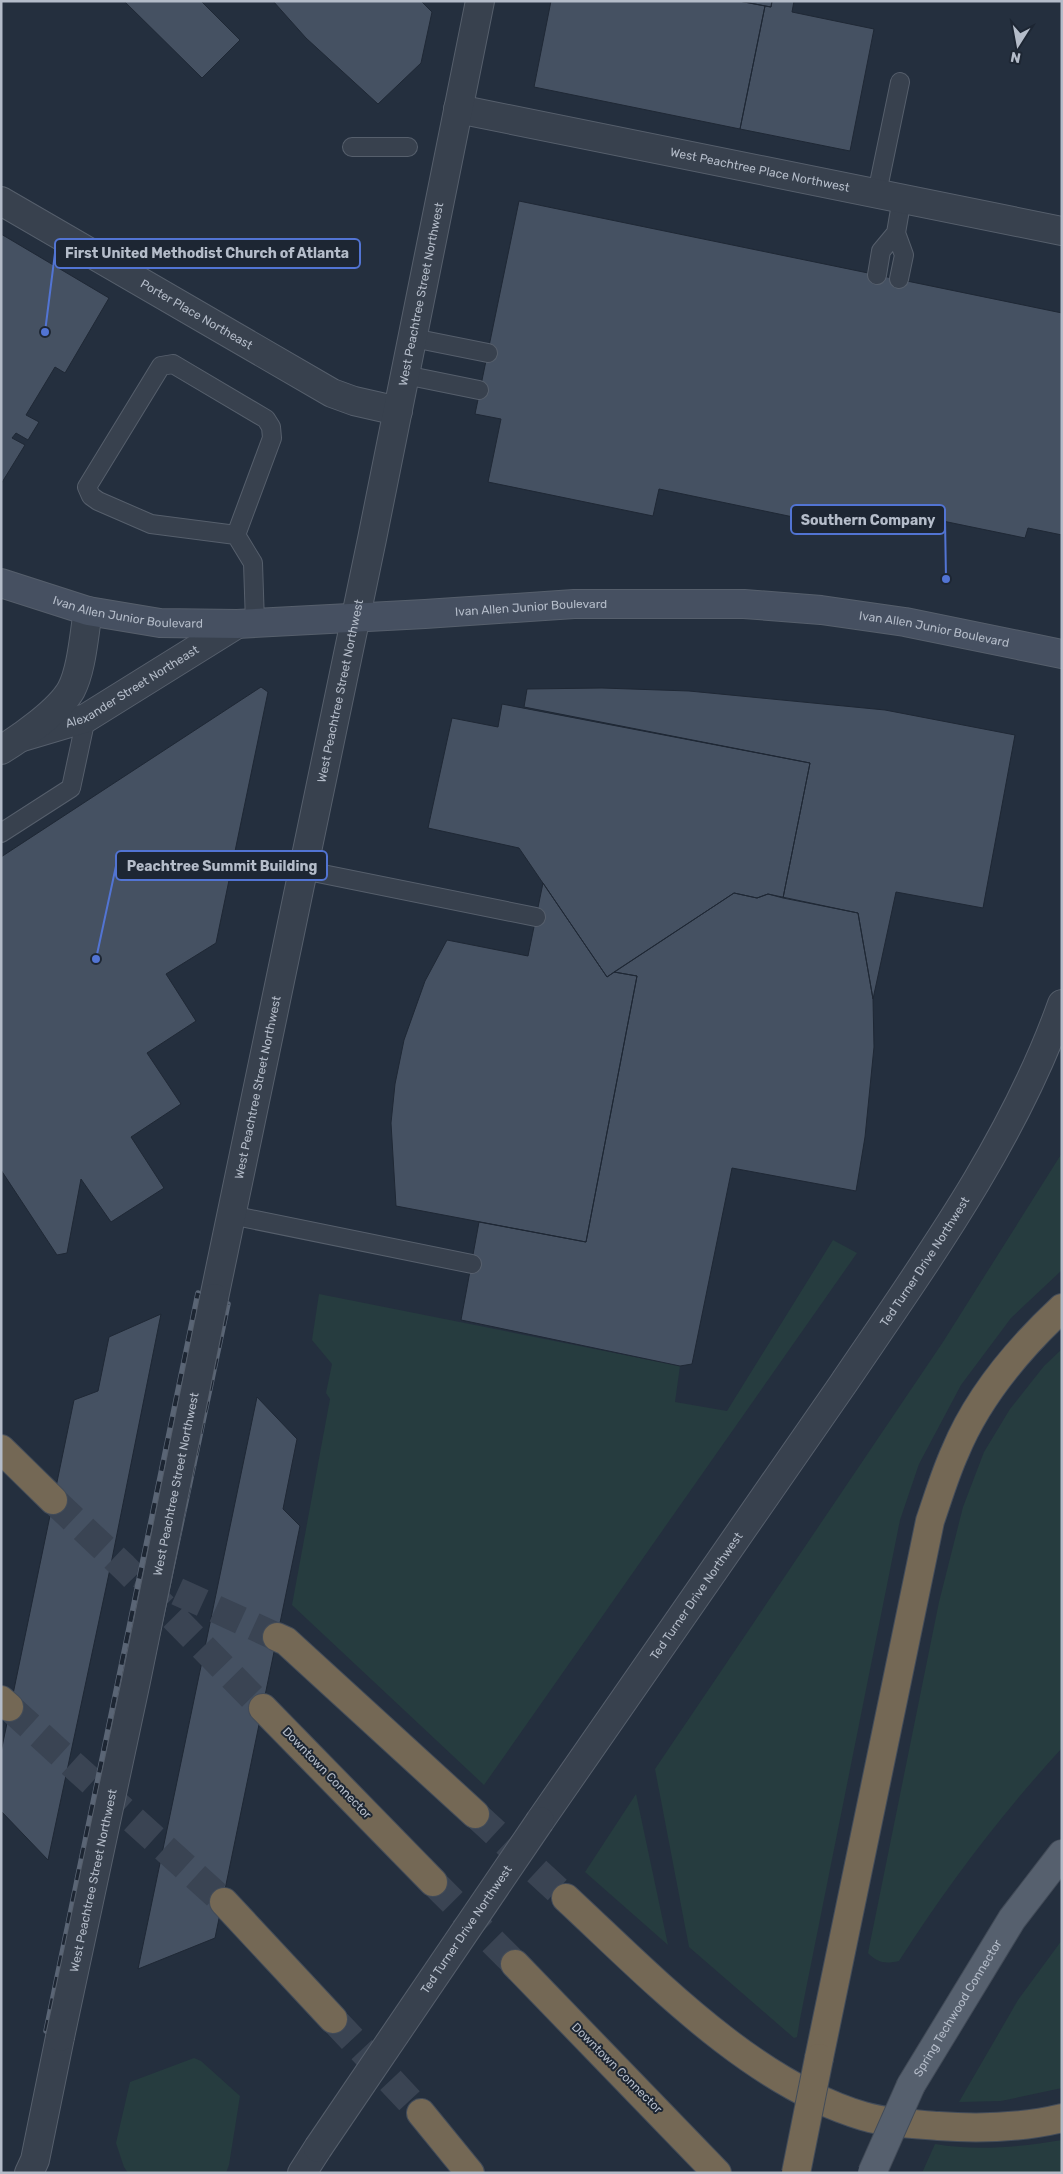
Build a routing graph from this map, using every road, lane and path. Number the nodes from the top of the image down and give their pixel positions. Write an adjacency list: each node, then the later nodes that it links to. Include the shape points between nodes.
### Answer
1 (480, 1): 3 (street, West Peachtree Street Northwest)
2 (900, 82): 6 (lane)
3 (458, 109): 6 (street, West Peachtree Place Northwest); 12 (street, West Peachtree Street Northwest)
4 (352, 147): 5 (lane)
5 (408, 147)
6 (889, 196): 8 (street, West Peachtree Place Northwest); 9 (lane)
7 (1, 202): 16 (street, Porter Place Northeast, via 332,393)
8 (1062, 231)
9 (896, 233): 10 (lane, via 881,251); 11 (lane, via 904,255)
10 (877, 275)
11 (899, 279)
12 (413, 338): 13 (lane); 14 (street, West Peachtree Street Northwest)
13 (488, 353)
14 (405, 375): 15 (lane); 16 (street, West Peachtree Street Northwest)
15 (479, 390)
16 (398, 411): 20 (street, West Peachtree Street Northwest)
17 (236, 535): 17 (lane, via 272,438 271,427 266,419 173,364 161,366 87,487 98,501 151,524); 21 (lane, via 252,563)
18 (1, 583): 19 (main road, Ivan Allen Junior Boulevard)
19 (88, 611): 21 (main road, Ivan Allen Junior Boulevard, via 160,623); 24 (street, Alexander Street Northeast, via 79,666 70,691 50,713)
20 (356, 618): 21 (main road, Ivan Allen Junior Boulevard); 22 (main road, Ivan Allen Junior Boulevard, via 574,604 744,604 821,610 906,622); 26 (street, West Peachtree Street Northwest)
21 (246, 624): 23 (street, Alexander Street Northeast)
22 (1062, 654)
23 (86, 718): 24 (street, Alexander Street Northeast); 25 (lane, via 70,788)
24 (12, 744)
25 (1, 833)
26 (303, 870): 27 (lane); 29 (street, West Peachtree Street Northwest)
27 (536, 918)
28 (1062, 1004): 46 (street, Ted Turner Drive Northwest, bridge, via 1026,1088 987,1165 941,1238)
29 (231, 1215): 30 (lane); 45 (street, West Peachtree Street Northwest, bridge, via 136,1681 35,2160)
30 (472, 1264)
31 (1062, 1308): 49 (highway, bridge, via 1014,1356 978,1407 955,1452 930,1521)
32 (1, 1450): 33 (highway)
33 (54, 1500)
34 (277, 1637): 36 (highway)
35 (263, 1708): 38 (highway, Downtown Connector)
36 (474, 1814)
37 (1062, 1854): 50 (main road, Spring Techwood Connector, bridge, via 1012,1919 911,2085)
38 (433, 1882)
39 (566, 1898): 44 (highway, via 693,2015 772,2075 819,2099 864,2116 923,2125 975,2129 1036,2124)
40 (224, 1902): 42 (highway)
41 (514, 1964): 48 (highway, Downtown Connector)
42 (334, 2019)
43 (421, 2113): 47 (highway)
44 (1062, 2118)
45 (29, 2173)
46 (302, 2173)
47 (470, 2173)
48 (718, 2173)
49 (796, 2173)
50 (872, 2173)

